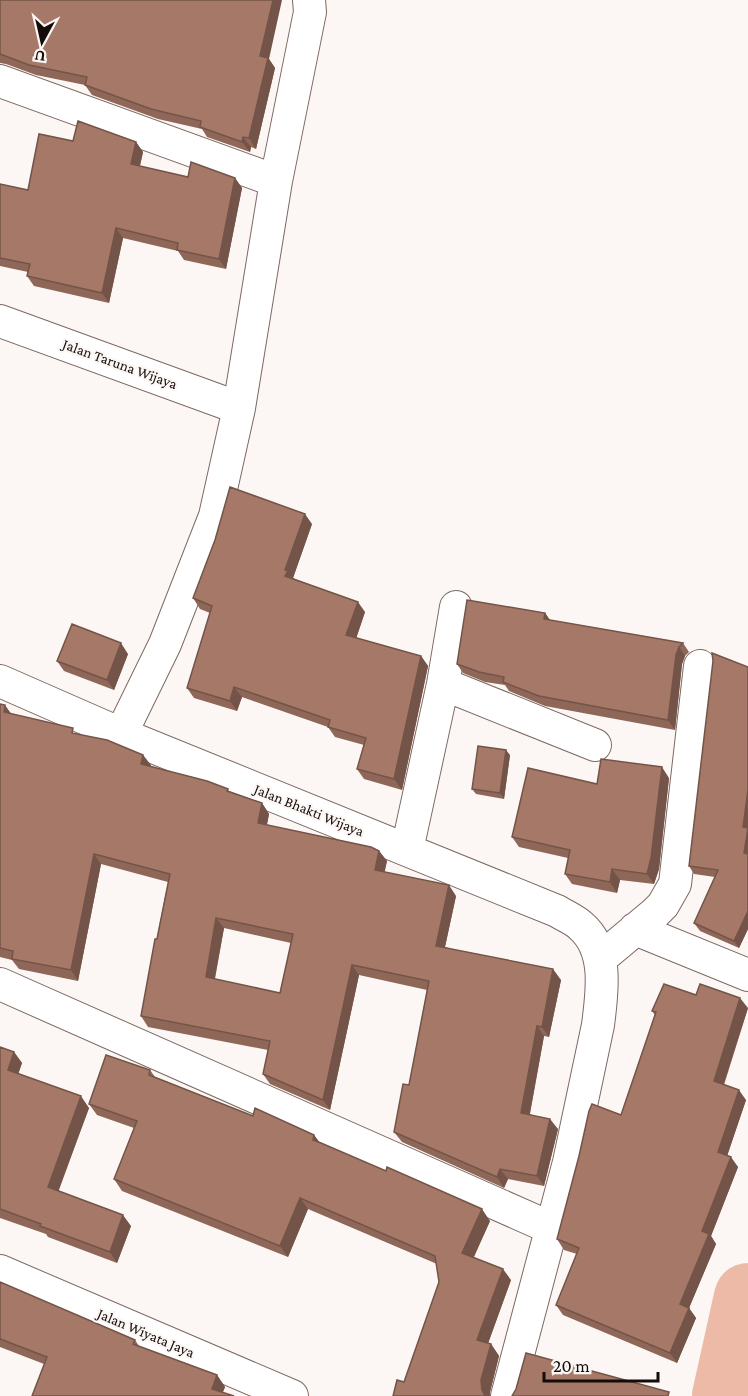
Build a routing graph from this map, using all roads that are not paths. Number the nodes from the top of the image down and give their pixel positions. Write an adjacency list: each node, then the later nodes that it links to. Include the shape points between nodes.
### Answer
1 (309, 0): 3 (street, via 310,12)
2 (0, 81): 3 (street)
3 (276, 181): 5 (street)
4 (0, 321): 5 (street, Jalan Taruna Wijaya)
5 (239, 408): 10 (street, via 208,536 165,644)
6 (456, 607): 9 (street)
7 (700, 666): 13 (street, via 675,884 663,905)
8 (0, 681): 10 (street, Jalan Bhakti Wijaya)
9 (442, 684): 11 (street); 12 (street)
10 (121, 734): 12 (street, Jalan Bhakti Wijaya)
11 (595, 744)
12 (407, 850): 14 (street, Jalan Bhakti Wijaya, via 557,911 582,926)
13 (635, 929): 14 (street); 15 (street)
14 (600, 958): 17 (street, via 598,1025 569,1162)
15 (748, 975)
16 (0, 984): 17 (street)
17 (550, 1228): 20 (street)
18 (0, 1271): 19 (street, Jalan Wiyata Jaya)
19 (292, 1396)
20 (507, 1396)

